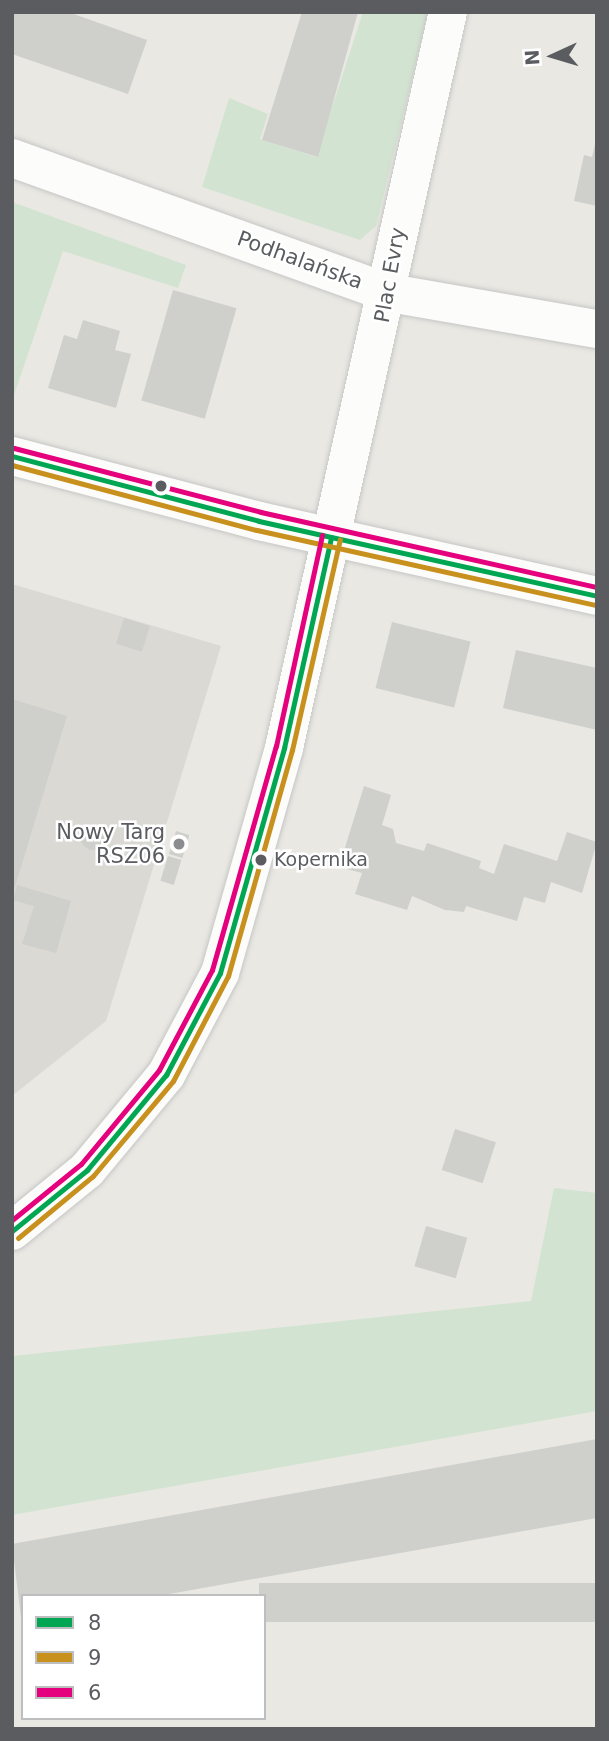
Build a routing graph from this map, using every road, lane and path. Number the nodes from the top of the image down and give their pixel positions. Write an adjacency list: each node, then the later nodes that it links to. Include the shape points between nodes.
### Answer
1 (448, 12): 3 (street, Plac Evry, via 400,214)
2 (12, 158): 3 (street, Podhalańska)
3 (390, 293): 4 (street, Podhalańska); 6 (street, Plac Evry)
4 (597, 329)
5 (12, 456): 6 (street)
6 (331, 537): 7 (street); 8 (street, Plac Evry, via 284,748 220,973 166,1076 87,1170)
7 (597, 596)
8 (12, 1231)

